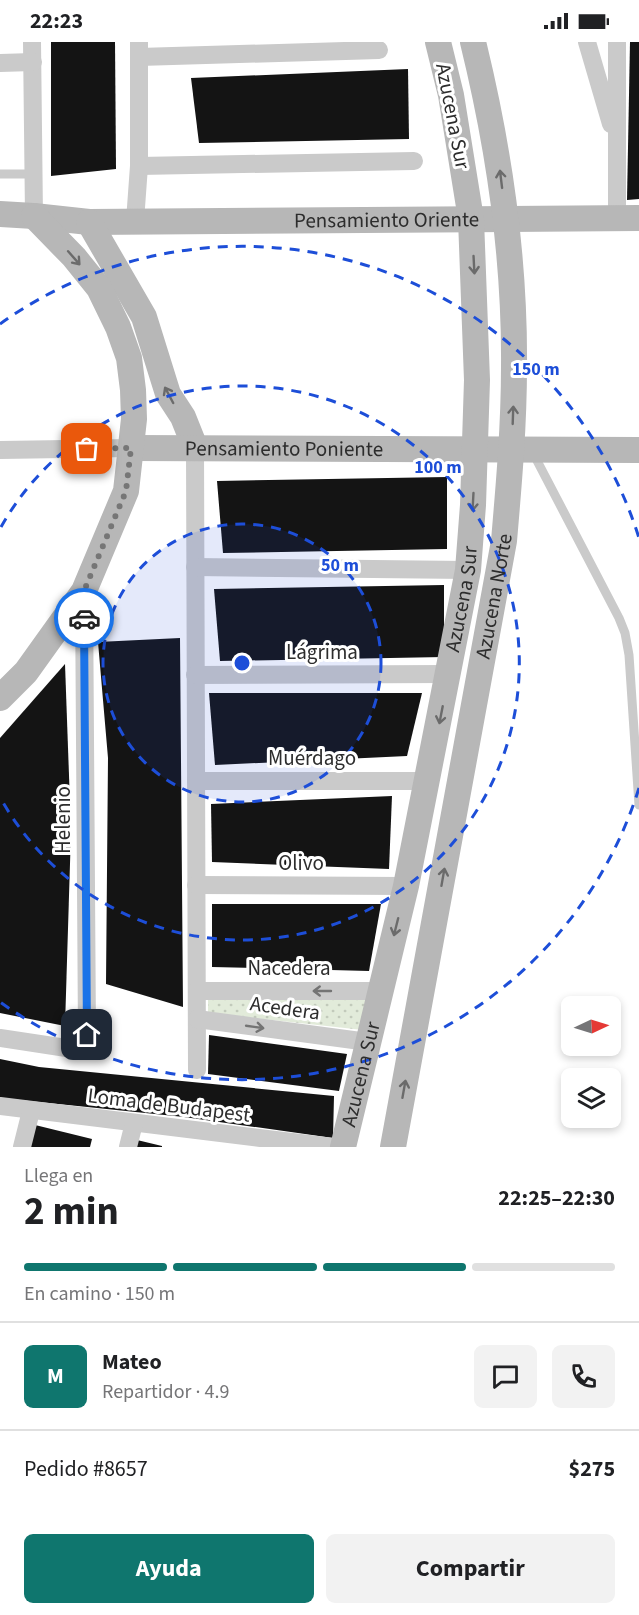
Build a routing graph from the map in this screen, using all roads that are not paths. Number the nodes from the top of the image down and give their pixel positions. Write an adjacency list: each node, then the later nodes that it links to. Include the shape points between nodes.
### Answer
1 (32, 42): 8 (street)
2 (438, 42): 18 (street, Azucena Sur, via 451,95)
3 (473, 42): 19 (street, Azucena Norte, one-way to 3, via 492,125)
4 (587, 42): 10 (street)
5 (617, 42): 10 (street)
6 (139, 49): 7 (street); 12 (street)
7 (379, 50)
8 (33, 62): 9 (street); 14 (street)
9 (0, 63)
10 (617, 147): 17 (street)
11 (414, 161): 12 (street)
12 (139, 166): 20 (street)
13 (0, 174): 14 (lane)
14 (33, 174): 16 (street)
15 (0, 214): 16 (street, Pensamiento Oriente)
16 (34, 216): 21 (street, Pensamiento Oriente); 23 (street, one-way to 23, via 99,288 118,327 129,358 133,390)
17 (628, 218): 19 (street, Pensamiento Oriente)
18 (471, 219): 19 (street, Pensamiento Oriente); 20 (street, Pensamiento Oriente); 26 (street, Azucena Sur, one-way to 26)
19 (506, 219): 27 (street, Azucena Norte, one-way to 19)
20 (135, 221): 21 (street, Pensamiento Oriente)
21 (89, 222): 22 (street, one-way to 21, via 168,394 144,316)
22 (195, 447): 23 (street, Pensamiento Poniente); 26 (street, Pensamiento Poniente); 28 (street)
23 (131, 448): 24 (street, Pensamiento Poniente); 30 (street, via 126,491)
24 (0, 450)
25 (639, 450): 27 (street, Pensamiento Poniente)
26 (476, 451): 27 (street, Pensamiento Poniente); 29 (street, Azucena Sur, one-way to 29)
27 (522, 451): 36 (lane, via 625,633); 53 (street, Azucena Norte, one-way to 27)
28 (195, 567): 29 (street); 32 (street)
29 (468, 570): 31 (street, Azucena Sur)
30 (84, 591): 33 (street, via 26,672); 42 (street, Helenio, via 87,1035 84,1048 73,1049)
31 (449, 674): 32 (street, Lágrima); 35 (street, Azucena Sur, one-way to 35)
32 (195, 675): 34 (street)
33 (0, 698)
34 (196, 781): 35 (street, Muérdago); 37 (street)
35 (427, 781): 38 (street, Azucena Sur)
36 (639, 805)
37 (196, 885): 38 (street, Olivo); 39 (street)
38 (406, 886): 40 (street, Azucena Sur, one-way to 40)
39 (197, 991): 40 (street, Nacedera, one-way to 39); 41 (street)
40 (380, 991): 43 (street, Azucena Sur)
41 (197, 1018): 43 (street, Acedera, one-way to 43); 44 (street)
42 (0, 1038)
43 (368, 1042): 52 (street, Azucena Sur)
44 (197, 1070)
45 (0, 1106): 46 (street, Loma de Budapest)
46 (31, 1111): 47 (street, Loma de Budapest); 49 (street)
47 (134, 1123): 48 (street, Loma de Budapest); 50 (street)
48 (241, 1142): 51 (street, Loma de Budapest)
49 (22, 1147)
50 (128, 1147)
51 (333, 1147)
52 (343, 1147)
53 (393, 1147)

